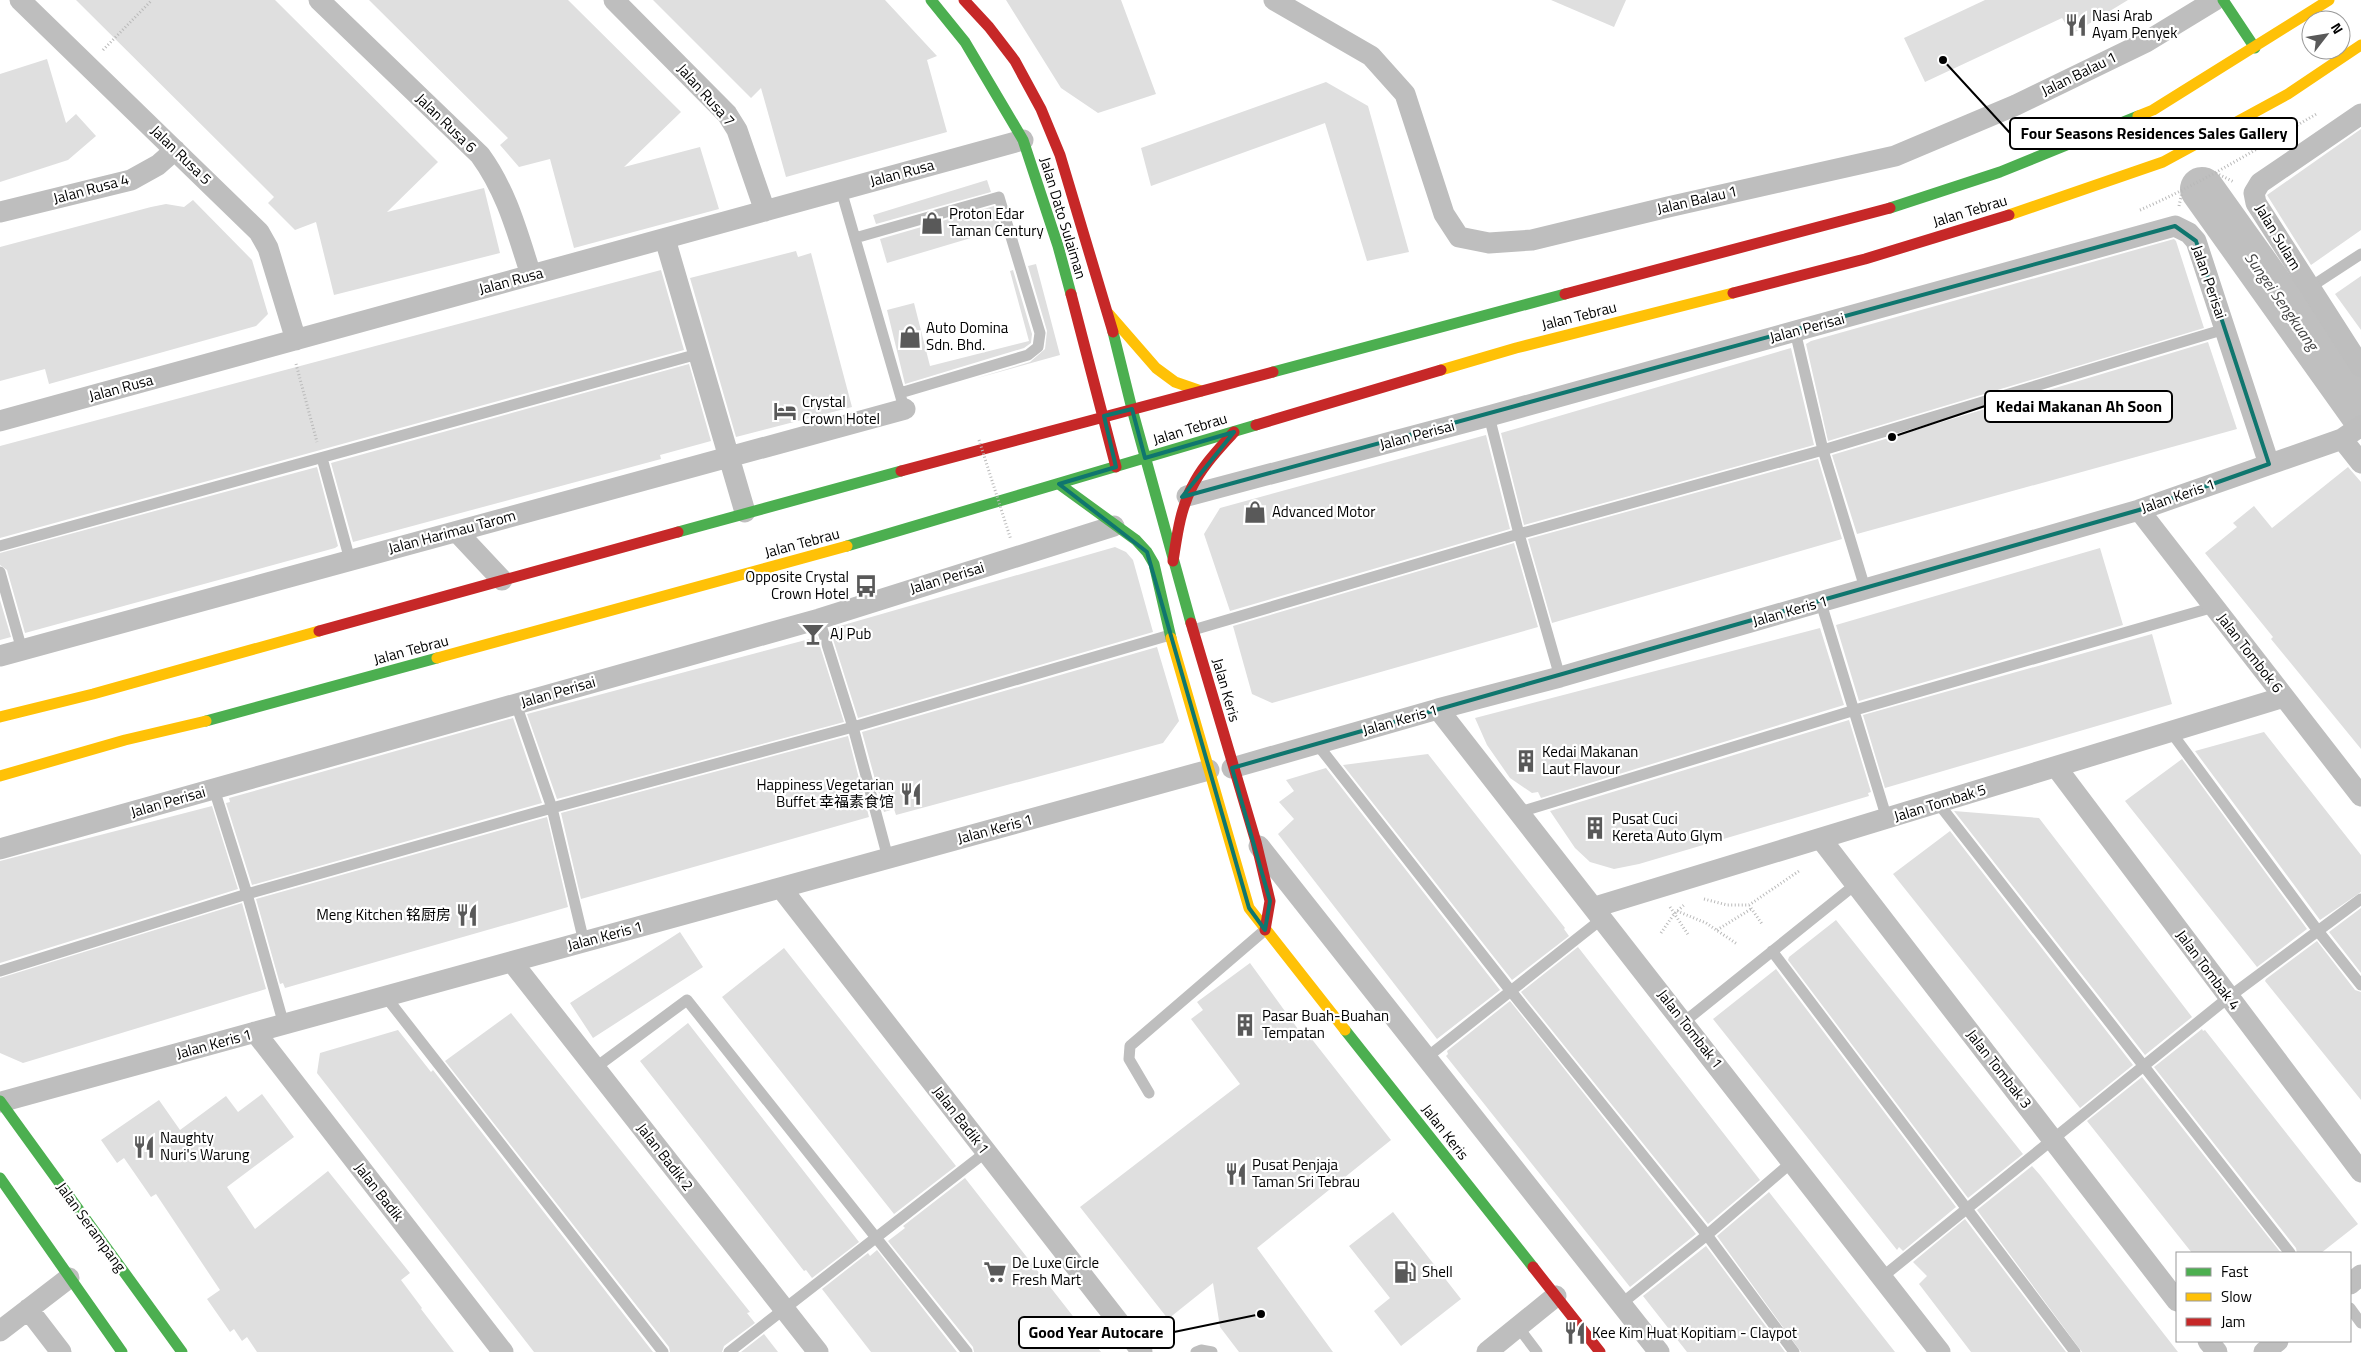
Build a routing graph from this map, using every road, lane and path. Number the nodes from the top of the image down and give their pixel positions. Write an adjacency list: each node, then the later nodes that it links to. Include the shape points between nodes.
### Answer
1 (20, 0): 13 (street, Jalan Rusa 5)
2 (152, 0): 13 (path)
3 (319, 0): 27 (street, Jalan Rusa 6, via 480,155 505,196)
4 (614, 0): 22 (street, Jalan Rusa 7, via 727,114 737,130)
5 (931, 0): 16 (main road, Jalan Dato Sulaiman, via 965,42)
6 (964, 0): 29 (main road, Jalan Dato Sulaiman, via 1015,60 1041,109 1060,155)
7 (1274, 0): 8 (street, Jalan Balau 1, via 1371,56 1405,94 1444,214 1459,237 1489,243 1532,240 1895,156 2016,105 2146,42)
8 (2215, 0)
9 (2223, 0): 12 (main road)
10 (2329, 0): 12 (main road, Jalan Tebrau)
11 (2361, 45): 41 (main road, Jalan Tebrau, via 2288,94 2163,162 2036,207 1865,259 1516,348)
12 (2255, 48): 35 (main road, Jalan Tebrau, via 2153,110 2000,172 1879,212)
13 (88, 65): 17 (street, Jalan Rusa 5)
14 (2327, 108): 18 (path)
15 (2361, 114): 28 (street, Jalan Sulam, via 2260,183 2254,193 2256,203)
16 (1023, 140): 20 (street, Jalan Rusa); 38 (main road, Jalan Dato Sulaiman, via 1058,246)
17 (175, 150): 23 (street, Jalan Rusa 4, via 131,180); 32 (street, Jalan Rusa 5, via 259,232 268,248)
18 (2216, 173): 19 (path); 21 (path, via 2182,192)
19 (2233, 182)
20 (841, 190): 22 (street, Jalan Rusa); 25 (lane)
21 (2179, 207)
22 (765, 211): 24 (street, Jalan Rusa)
23 (0, 212)
24 (665, 238): 27 (street, Jalan Rusa); 33 (street)
25 (855, 238): 36 (lane); 36 (lane, via 999,197 1040,333 1038,347 1028,356)
26 (2361, 254): 28 (lane)
27 (531, 275): 32 (street, Jalan Rusa)
28 (2309, 288): 34 (street, Jalan Sulam)
29 (1109, 314): 35 (main road, via 1157,370 1176,382); 37 (main road, Jalan Dato Sulaiman)
30 (2225, 329): 31 (street, Jalan Perisai, via 2196,241 2175,226); 44 (lane); 48 (street, Jalan Perisai)
31 (1795, 331): 39 (street, Jalan Perisai); 44 (lane)
32 (293, 340): 40 (street, Jalan Rusa); 46 (path)
33 (698, 354): 45 (street); 46 (lane)
34 (2361, 367)
35 (1201, 390): 37 (main road, Jalan Tebrau)
36 (902, 401): 45 (street, Jalan Harimau Tarom)
37 (1132, 409): 38 (main road, Jalan Tebrau); 47 (main road, Jalan Dato Sulaiman)
38 (1104, 416): 50 (main road, Jalan Dato Sulaiman); 54 (main road, Jalan Tebrau)
39 (1489, 416): 52 (street, Jalan Perisai); 57 (lane)
40 (0, 421)
41 (1234, 432): 47 (main road, Jalan Tebrau); 52 (main road, via 1199,475)
42 (2352, 432): 48 (street, Jalan Keris 1); 49 (street)
43 (979, 440): 58 (path, bridge)
44 (1823, 450): 57 (lane); 64 (lane)
45 (728, 456): 54 (street); 56 (street, Jalan Harimau Tarom)
46 (322, 458): 59 (lane); 60 (lane)
47 (1145, 458): 50 (main road, Jalan Tebrau); 61 (main road, Jalan Keris)
48 (2269, 464): 53 (street, Jalan Keris 1)
49 (2361, 464)
50 (1116, 467): 51 (main road, Jalan Tebrau)
51 (1059, 484): 55 (main road, Jalan Keris); 86 (main road, Jalan Tebrau, via 866,541)
52 (1187, 496): 61 (main road)
53 (2139, 510): 64 (street, Jalan Keris 1); 66 (street, Jalan Tombok 6)
54 (745, 512): 63 (main road, Jalan Tebrau)
55 (1114, 526): 67 (street, Jalan Perisai); 69 (main road, Jalan Keris, via 1136,540 1154,564)
56 (457, 532): 60 (street, Jalan Harimau Tarom); 63 (street)
57 (1519, 534): 68 (lane); 72 (lane)
58 (1011, 540)
59 (0, 546)
60 (350, 560): 70 (street, Jalan Harimau Tarom)
61 (1173, 561): 68 (main road, Jalan Keris)
62 (0, 572): 70 (lane)
63 (502, 580): 73 (main road, Jalan Tebrau)
64 (1865, 588): 65 (street, Jalan Keris 1)
65 (1821, 603): 72 (street, Jalan Keris 1); 77 (lane)
66 (2214, 607): 74 (street, Jalan Tombok 6); 77 (lane)
67 (819, 619): 75 (street, Jalan Perisai); 80 (lane)
68 (1193, 630): 84 (main road, Jalan Keris)
69 (1170, 636): 80 (lane); 85 (main road, Jalan Keris)
70 (22, 650): 71 (street, Jalan Harimau Tarom)
71 (0, 656)
72 (1560, 677): 76 (street, Jalan Keris 1)
73 (93, 694): 78 (main road, Jalan Tebrau); 79 (main road)
74 (2284, 697): 81 (street, Jalan Tombak 5); 88 (street, Jalan Tombok 6)
75 (516, 704): 87 (street, Jalan Perisai); 90 (lane)
76 (1438, 709): 82 (street, Jalan Keris 1); 91 (street, Jalan Tombak 1)
77 (1855, 710): 91 (lane); 92 (lane)
78 (0, 717)
79 (0, 725)
80 (853, 727): 90 (lane); 96 (lane)
81 (2171, 732): 83 (street, Jalan Tombak 5); 111 (lane)
82 (1318, 744): 84 (street, Jalan Keris 1); 120 (lane)
83 (2056, 767): 89 (street, Jalan Tombak 5); 122 (street, Jalan Tombak 4)
84 (1232, 768): 94 (main road, Jalan Keris)
85 (1208, 770): 96 (street, Jalan Keris 1); 109 (main road, Jalan Keris, via 1249,908)
86 (0, 776)
87 (214, 789): 95 (street, Jalan Perisai); 101 (lane)
88 (2361, 796)
89 (1938, 803): 92 (street, Jalan Tombak 5); 127 (lane)
90 (552, 808): 101 (lane); 114 (lane)
91 (1520, 812): 106 (street, Jalan Tombak 1)
92 (1887, 819): 93 (street, Jalan Tombak 5)
93 (1821, 839): 98 (street, Jalan Tombak 3); 100 (street, Jalan Tombak 5)
94 (1256, 842): 109 (main road, Jalan Keris, via 1270,901); 126 (street)
95 (0, 849)
96 (888, 858): 99 (street, Jalan Keris 1)
97 (1800, 870): 105 (path)
98 (1856, 884): 116 (lane); 131 (street, Jalan Tombak 3)
99 (781, 888): 114 (street, Jalan Keris 1); 132 (street, Jalan Badik 1)
100 (1658, 888): 106 (street, Jalan Tombak 5); 107 (path)
101 (247, 894): 118 (lane); 124 (lane)
102 (1697, 899): 105 (path)
103 (2361, 899): 111 (lane)
104 (1690, 902): 107 (path)
105 (1750, 907): 108 (path); 110 (path)
106 (1599, 912): 120 (lane); 123 (street, Jalan Tombak 1)
107 (1676, 912): 110 (path); 112 (path); 113 (path)
108 (1762, 924)
109 (1265, 930): 129 (lane, via 1130,1046 1128,1059); 144 (main road, Jalan Keris)
110 (1717, 930): 115 (path)
111 (2318, 931): 119 (lane); 122 (lane)
112 (1661, 933)
113 (1689, 936)
114 (584, 942): 117 (street, Jalan Keris 1)
115 (1737, 944)
116 (1772, 951): 123 (lane); 136 (lane)
117 (512, 962): 121 (street, Jalan Keris 1); 128 (street, Jalan Badik 2)
118 (0, 971)
119 (2361, 985)
120 (1510, 990): 126 (lane); 137 (lane)
121 (386, 997): 124 (street, Jalan Keris 1); 159 (lane)
122 (2229, 997): 127 (lane); 134 (street, Jalan Tombak 4)
123 (1684, 1022): 133 (street, Jalan Tombak 1)
124 (284, 1024): 125 (street, Jalan Keris 1)
125 (255, 1032): 130 (street, Jalan Keris 1); 158 (street, Jalan Badik)
126 (1426, 1058): 146 (street)
127 (2143, 1066): 131 (lane); 139 (lane)
128 (595, 1068): 138 (lane, via 687,1000); 147 (street, Jalan Badik 2)
129 (1149, 1093)
130 (0, 1102): 157 (main road, Jalan Serampang)
131 (2053, 1139): 136 (lane); 145 (street, Jalan Tombak 3)
132 (986, 1152): 138 (lane); 163 (street, Jalan Badik 1)
133 (1793, 1161): 137 (lane); 142 (street, Jalan Tombak 1)
134 (2361, 1172)
135 (0, 1178): 141 (main road)
136 (1967, 1208): 142 (lane); 172 (lane)
137 (1707, 1235): 146 (lane); 170 (lane)
138 (876, 1238): 147 (lane); 162 (lane)
139 (2289, 1252)
140 (2361, 1275): 143 (street)
141 (69, 1278): 149 (street); 156 (main road)
142 (1882, 1278): 171 (street, Jalan Tombak 1)
143 (2351, 1283)
144 (1556, 1296): 151 (street); 168 (main road, Jalan Keris)
145 (2176, 1300)
146 (1622, 1304): 169 (street)
147 (784, 1309): 160 (lane); 161 (street, Jalan Badik 2)
148 (2351, 1309): 150 (lane)
149 (28, 1310): 152 (street); 155 (street)
150 (2361, 1323)
151 (1518, 1327): 166 (street); 167 (lane)
152 (0, 1331)
153 (2209, 1342): 173 (street)
154 (2277, 1342): 174 (street)
155 (57, 1350)
156 (122, 1352)
157 (182, 1352)
158 (503, 1352)
159 (663, 1352)
160 (729, 1352)
161 (818, 1352)
162 (967, 1352)
163 (1142, 1352)
164 (1196, 1352): 165 (lane)
165 (1212, 1352)
166 (1487, 1352)
167 (1537, 1352)
168 (1600, 1352)
169 (1660, 1352)
170 (1794, 1352)
171 (1940, 1352)
172 (2075, 1352)
173 (2217, 1352)
174 (2264, 1352)

